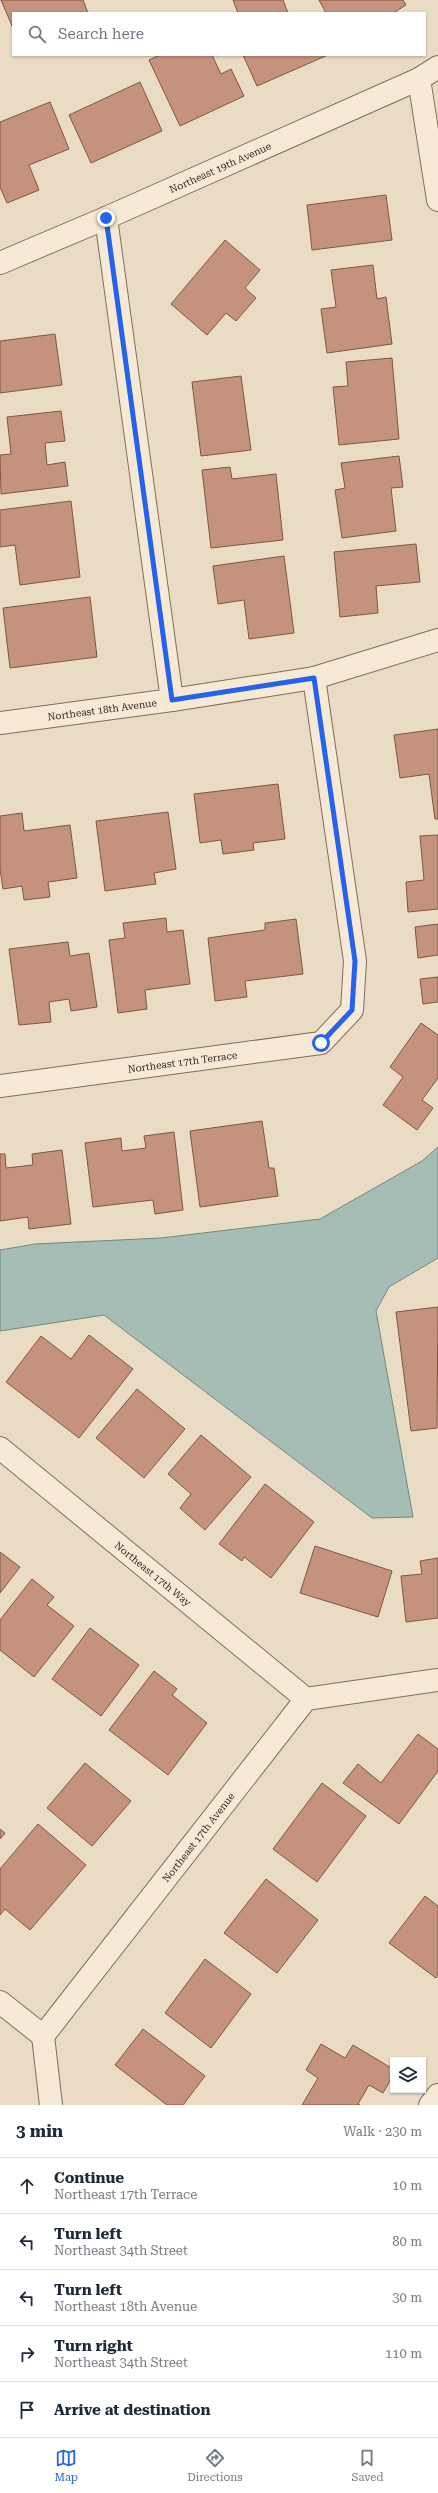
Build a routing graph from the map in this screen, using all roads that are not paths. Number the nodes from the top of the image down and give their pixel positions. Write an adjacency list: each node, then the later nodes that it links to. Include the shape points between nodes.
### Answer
1 (438, 68): 2 (street, Northeast 19th Avenue)
2 (419, 79): 3 (street); 4 (street, Northeast 19th Avenue)
3 (438, 200)
4 (106, 218): 5 (street, Northeast 19th Avenue); 8 (street)
5 (0, 263)
6 (438, 640): 7 (street, Northeast 18th Avenue)
7 (314, 678): 8 (street, Northeast 18th Avenue); 10 (street, Northeast 17th Terrace, via 355,961 352,1010 321,1043)
8 (172, 700): 9 (street, Northeast 18th Avenue)
9 (0, 723)
10 (0, 1086)
11 (0, 1448): 13 (street, Northeast 17th Way)
12 (438, 1680): 13 (street)
13 (306, 1699): 15 (street, Northeast 17th Avenue)
14 (0, 2002): 15 (street)
15 (43, 2036): 17 (street)
16 (438, 2095): 18 (street)
17 (51, 2105)
18 (430, 2105)

